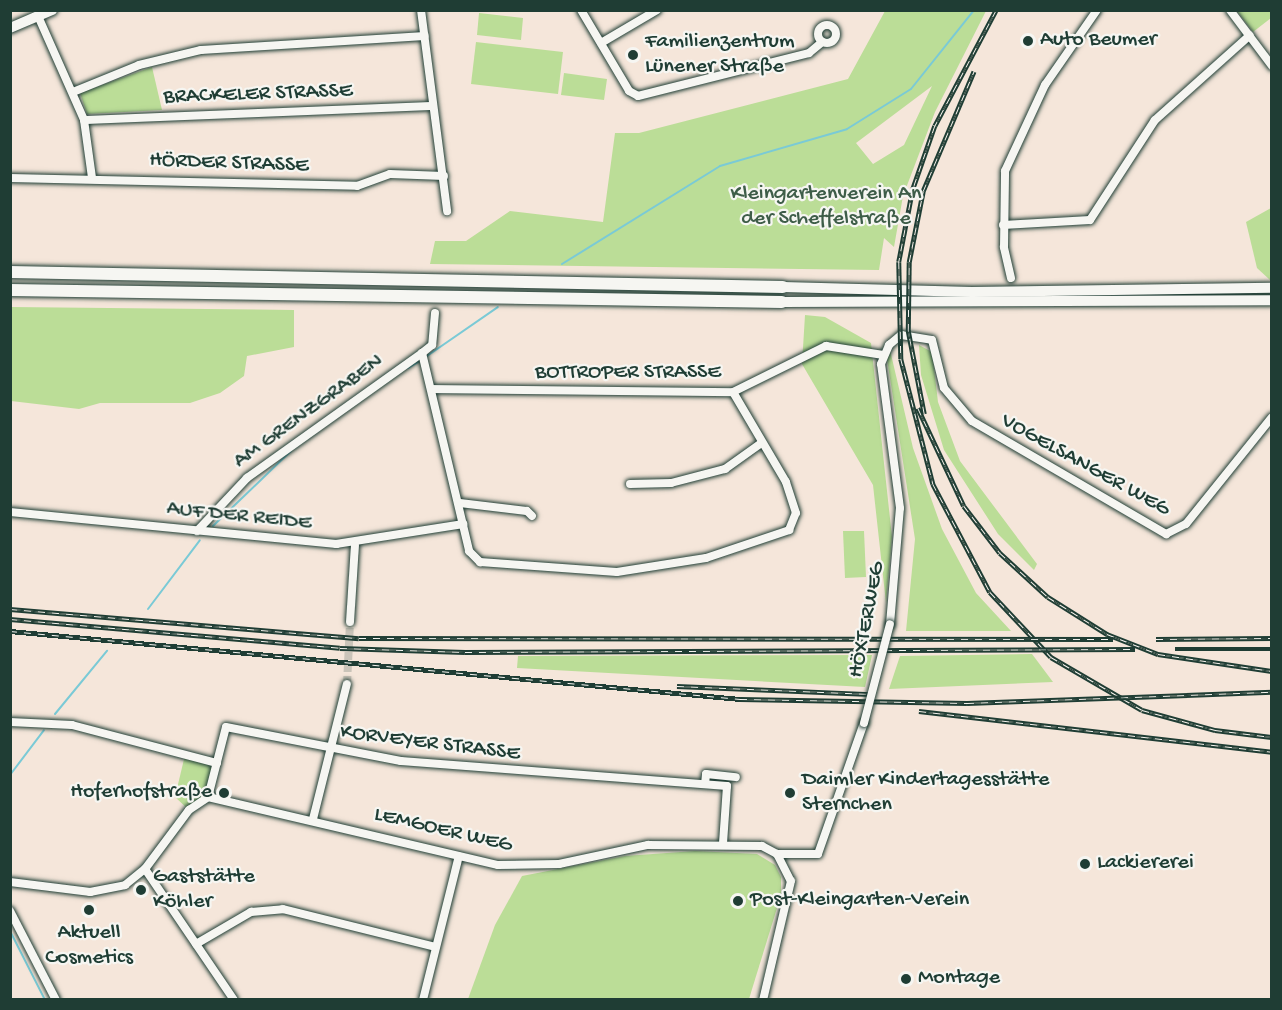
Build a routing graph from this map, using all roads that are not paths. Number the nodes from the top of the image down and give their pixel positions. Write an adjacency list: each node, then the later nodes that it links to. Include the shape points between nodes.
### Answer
1 (52, 10): 7 (main road)
2 (421, 10): 10 (street)
3 (580, 10): 12 (street)
4 (657, 10): 12 (street)
5 (1097, 10): 21 (street, via 1044,85 1008,163 1002,189)
6 (1230, 10): 9 (street)
7 (38, 16): 8 (main road); 14 (street)
8 (10, 28)
9 (1251, 35): 13 (street); 21 (street, via 1155,120 1090,220)
10 (425, 36): 14 (street, via 201,50 139,64); 15 (street)
11 (822, 42): 12 (street, via 808,53 645,96 629,91)
12 (601, 43)
13 (1272, 66)
14 (73, 92): 16 (street)
15 (434, 106): 16 (street, BRACKELER STRASSE); 17 (street)
16 (84, 120): 19 (street)
17 (444, 176): 19 (street, HÖRDER STRASSE, via 390,174 357,186); 20 (street)
18 (10, 178): 19 (street, HÖRDER STRASSE)
19 (92, 178)
20 (447, 211)
21 (1003, 225): 23 (street)
22 (10, 272): 24 (highway)
23 (1011, 278)
24 (783, 287): 25 (main road, via 972,292)
25 (1272, 288)
26 (10, 290): 28 (highway)
27 (1272, 300): 28 (main road)
28 (782, 302)
29 (435, 313): 30 (street, via 432,345)
30 (422, 353): 32 (street); 41 (street, AM GRENZGRABEN, via 254,473)
31 (883, 355): 33 (street, BOTTROPER STRASSE, via 829,345); 34 (street, VOGELSANGER WEG, via 889,345 908,334 932,340 952,404 1003,442 1166,534 1186,524); 51 (street, HÖXTERWEG, bridge, via 900,508 890,624 864,723 818,854)
32 (432, 389): 33 (street, BOTTROPER STRASSE); 37 (street)
33 (732, 392): 35 (street)
34 (1272, 417)
35 (760, 444): 36 (street, via 725,469 671,483); 40 (street, via 791,496 796,521 789,530 706,558 588,573 480,562 469,551)
36 (630, 484)
37 (460, 503): 39 (street, via 527,511); 40 (street)
38 (10, 512): 41 (street, AUF DER REIDE)
39 (532, 516)
40 (463, 524): 42 (street, AUF DER REIDE)
41 (197, 531): 42 (street, AUF DER REIDE)
42 (355, 544): 43 (street)
43 (351, 622)
44 (347, 684): 46 (street)
45 (10, 722): 47 (street, via 72,725)
46 (332, 751): 47 (street, KORVEYER STRASSE, via 226,727); 49 (street); 50 (street, KORVEYER STRASSE, via 533,774 705,784 706,774 730,780)
47 (217, 763): 48 (street, KORVEYER STRASSE)
48 (208, 797): 49 (street, LEMGOER WEG); 53 (street, via 189,810)
49 (313, 819): 52 (street, LEMGOER WEG)
50 (723, 843): 51 (street, LEMGOER WEG, via 762,846); 52 (street, LEMGOER WEG, via 648,845 530,867)
51 (777, 854): 61 (street, via 791,880)
52 (459, 856): 57 (street)
53 (145, 869): 54 (street, via 125,885 103,892); 56 (street)
54 (10, 882)
55 (10, 911): 58 (street)
56 (196, 944): 57 (street, via 251,912 283,909); 59 (street)
57 (435, 946): 60 (street)
58 (56, 999)
59 (234, 999)
60 (423, 999)
61 (763, 999)

